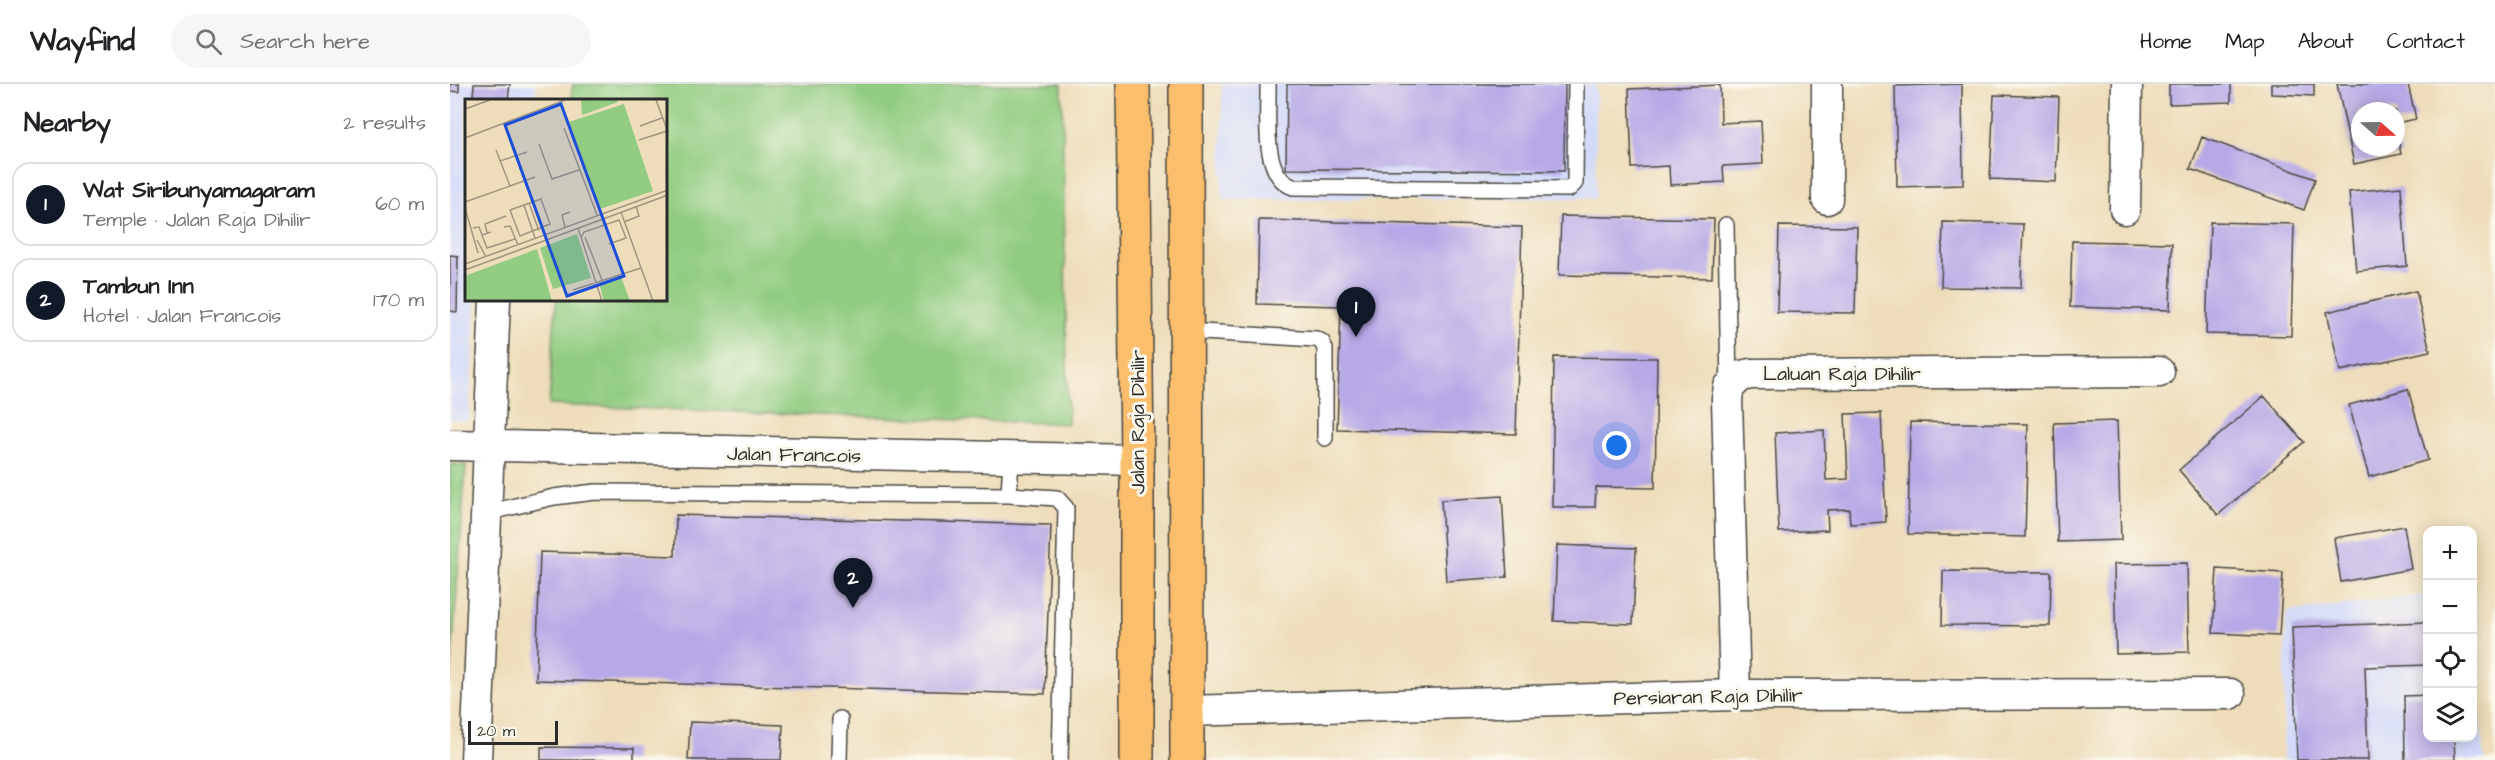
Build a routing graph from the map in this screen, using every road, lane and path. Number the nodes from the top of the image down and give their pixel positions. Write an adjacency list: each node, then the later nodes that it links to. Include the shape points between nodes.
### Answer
1 (1133, 84): 18 (main road, Jalan Raja Dihilir)
2 (1186, 84): 11 (main road)
3 (1268, 84): 4 (lane, via 1270,162 1285,184 1293,187 1569,189 1575,183)
4 (1576, 84)
5 (1827, 84): 7 (street)
6 (2127, 84): 8 (street)
7 (1827, 199)
8 (2125, 209)
9 (1726, 225): 13 (lane)
10 (495, 302): 16 (street)
11 (1186, 331): 14 (lane, via 1322,342); 23 (main road)
12 (2159, 372): 13 (street, Laluan Raja Dihilir, via 1751,374 1741,376)
13 (1729, 387): 22 (street)
14 (1325, 438)
15 (450, 445): 16 (street, Jalan Francois)
16 (490, 448): 17 (street, Jalan Francois); 20 (street)
17 (1011, 458): 18 (street, Jalan Francois); 19 (lane)
18 (1137, 460): 28 (main road, Jalan Raja Dihilir)
19 (1009, 495): 20 (lane, via 595,492); 27 (lane, via 1057,498 1066,508)
20 (486, 513): 25 (street)
21 (2230, 694): 22 (street, Persiaran Raja Dihilir)
22 (1735, 695): 23 (street, Persiaran Raja Dihilir)
23 (1187, 711): 29 (main road)
24 (840, 719): 26 (lane)
25 (476, 760)
26 (839, 760)
27 (1060, 760)
28 (1137, 760)
29 (1187, 760)

